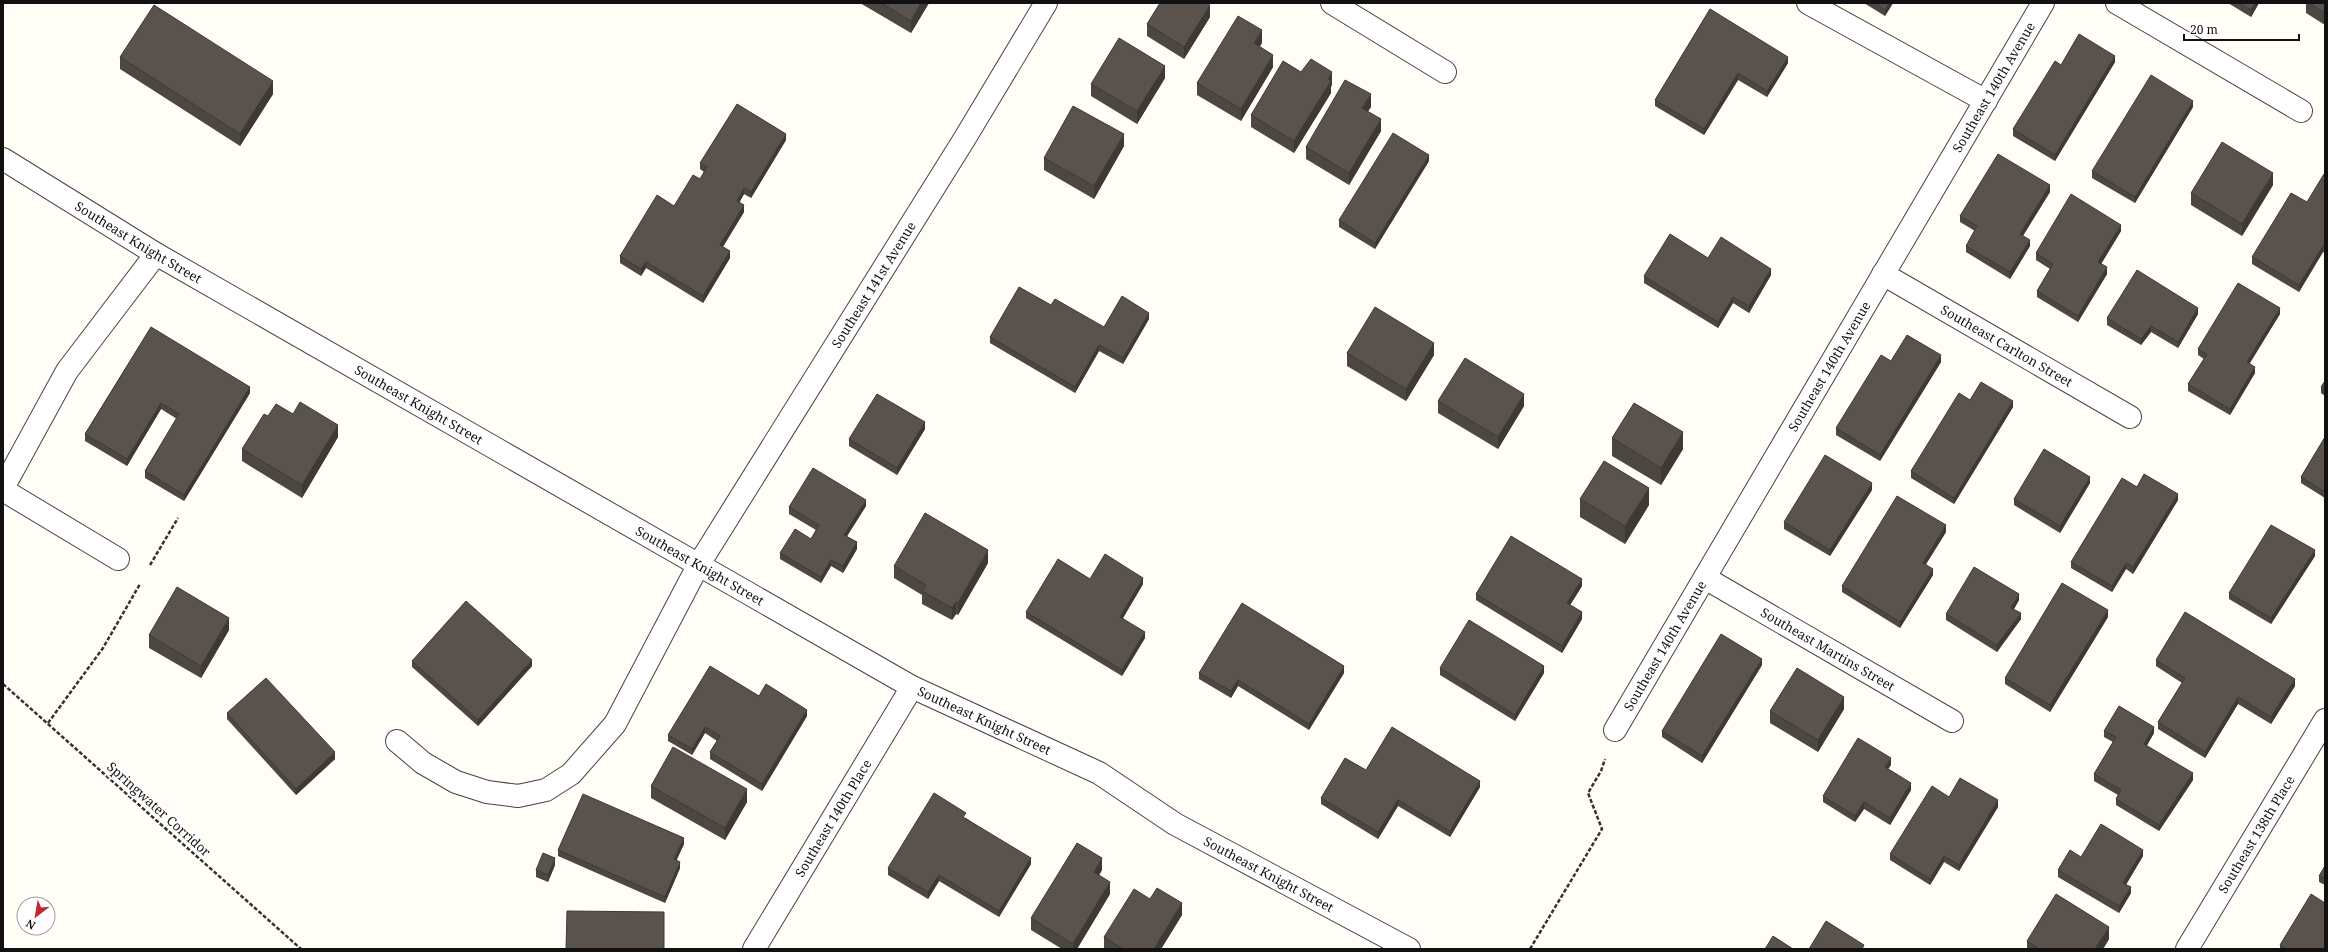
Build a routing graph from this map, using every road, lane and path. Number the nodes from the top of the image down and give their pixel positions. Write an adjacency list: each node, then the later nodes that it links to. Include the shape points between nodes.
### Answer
1 (1046, 3): 16 (street, Southeast 141st Avenue, via 961,145)
2 (1332, 3): 6 (street)
3 (1808, 3): 7 (street)
4 (2043, 3): 7 (street, Southeast 140th Avenue)
5 (2117, 3): 8 (street)
6 (1445, 72)
7 (1986, 101): 11 (street, Southeast 140th Avenue)
8 (2301, 111)
9 (3, 159): 10 (street, Southeast Knight Street)
10 (156, 254): 13 (street, via 67,371); 16 (street, Southeast Knight Street)
11 (1883, 274): 12 (street, Southeast Carlton Street); 18 (street, Southeast 140th Avenue)
12 (2130, 417)
13 (3, 489): 15 (street)
14 (178, 518): 17 (path)
15 (118, 558)
16 (699, 564): 21 (street, Southeast Knight Street); 26 (street, Southeast 141st Avenue, via 615,724 571,774 546,790 518,796 487,792 456,782 423,762)
17 (146, 572)
18 (1705, 578): 23 (street, Southeast Martins Street); 25 (street, Southeast 140th Avenue)
19 (142, 579): 24 (path, via 103,648)
20 (3, 684): 24 (path, Springwater Corridor)
21 (912, 687): 28 (street, Southeast 140th Place); 29 (street, Southeast Knight Street, via 1099,773 1175,824)
22 (2325, 720): 31 (street, Southeast 138th Place)
23 (1952, 721)
24 (48, 724): 27 (path, Springwater Corridor)
25 (1615, 730): 30 (path, via 1601,771 1588,793 1602,829)
26 (397, 741)
27 (300, 949)
28 (754, 949)
29 (1409, 949)
30 (1530, 949)
31 (2186, 949)

